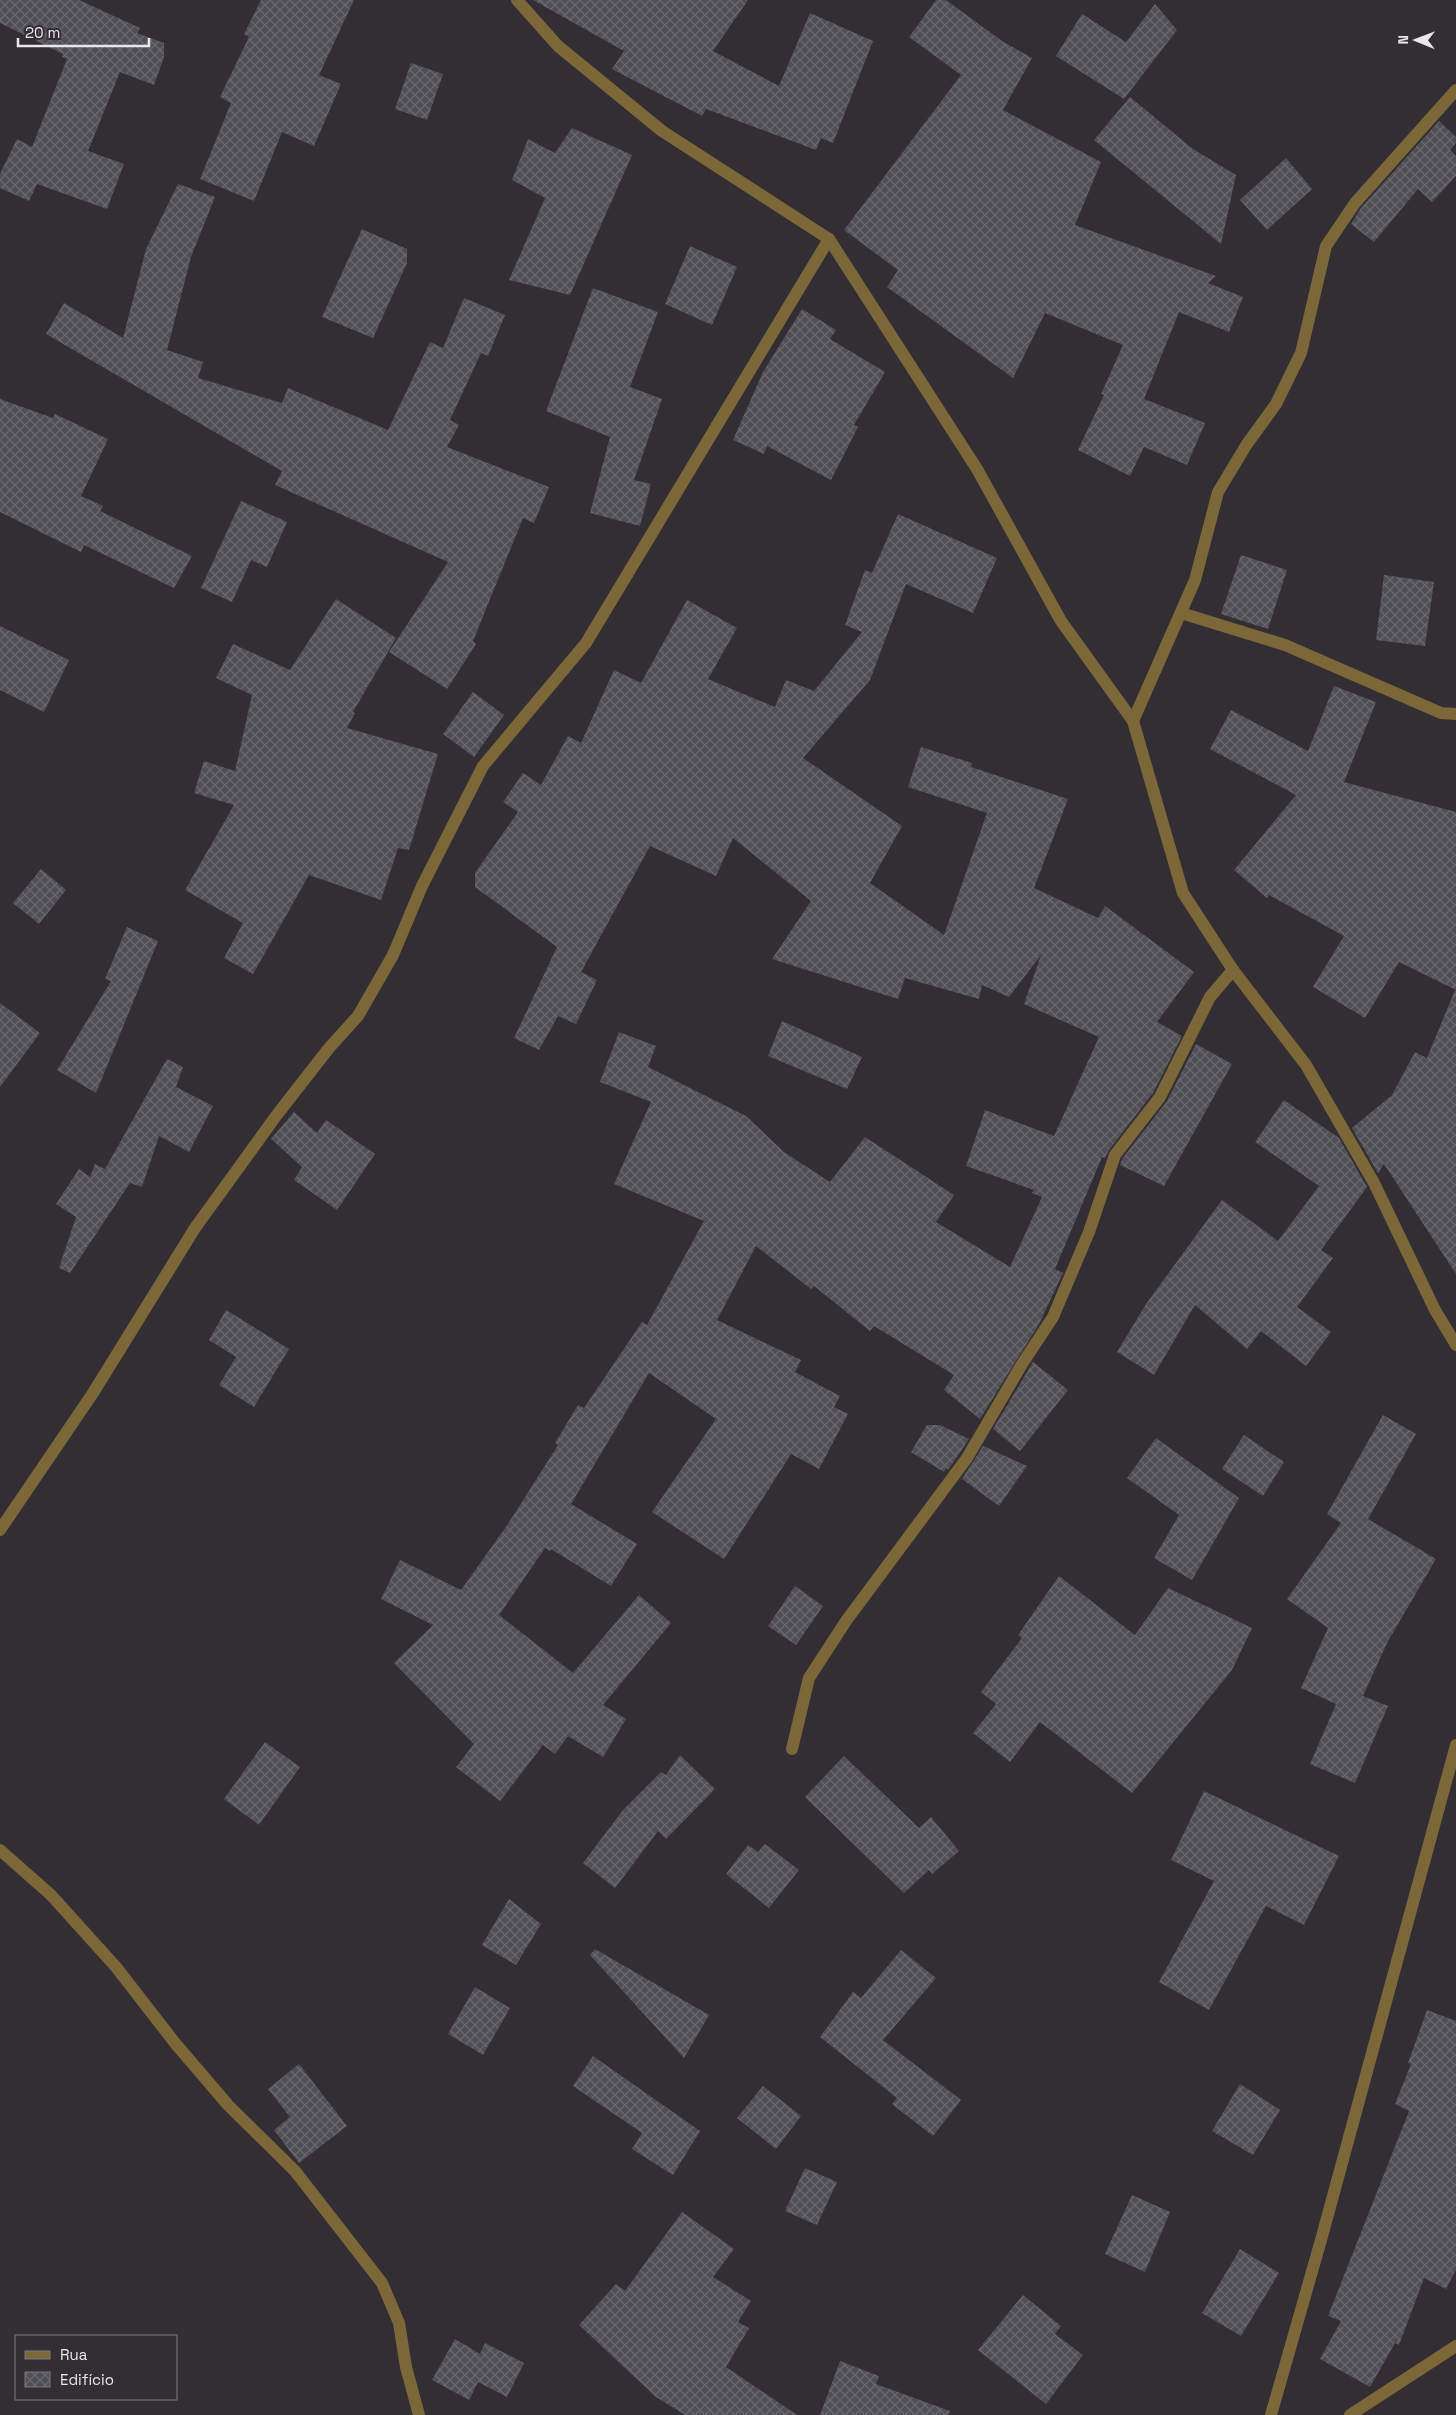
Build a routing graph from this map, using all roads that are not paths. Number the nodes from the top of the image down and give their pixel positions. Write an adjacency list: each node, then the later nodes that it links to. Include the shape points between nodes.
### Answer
1 (518, 0): 3 (street, via 558,46 662,131)
2 (1456, 90): 4 (street, via 1355,203 1326,246 1301,353 1276,404 1218,492 1195,580)
3 (829, 239): 6 (street, via 977,469 1061,621); 9 (street, via 586,643 483,766 422,886 393,955 358,1016 276,1116 195,1228 93,1392)
4 (1181, 612): 5 (street, via 1285,645 1441,713); 6 (street)
5 (1456, 714)
6 (1133, 721): 7 (street, via 1183,893)
7 (1233, 970): 8 (street, via 1306,1065 1374,1183 1435,1310); 11 (street, via 1210,997 1160,1097 1115,1155 1089,1232 1053,1317 967,1458 846,1621 809,1678)
8 (1456, 1344)
9 (0, 1530)
10 (1456, 1745): 15 (street)
11 (792, 1749)
12 (0, 1850): 14 (street, via 51,1894 116,1967 228,2105 295,2172 382,2283 399,2323 406,2367)
13 (1456, 2346): 16 (street)
14 (419, 2415)
15 (1271, 2415)
16 (1350, 2415)

